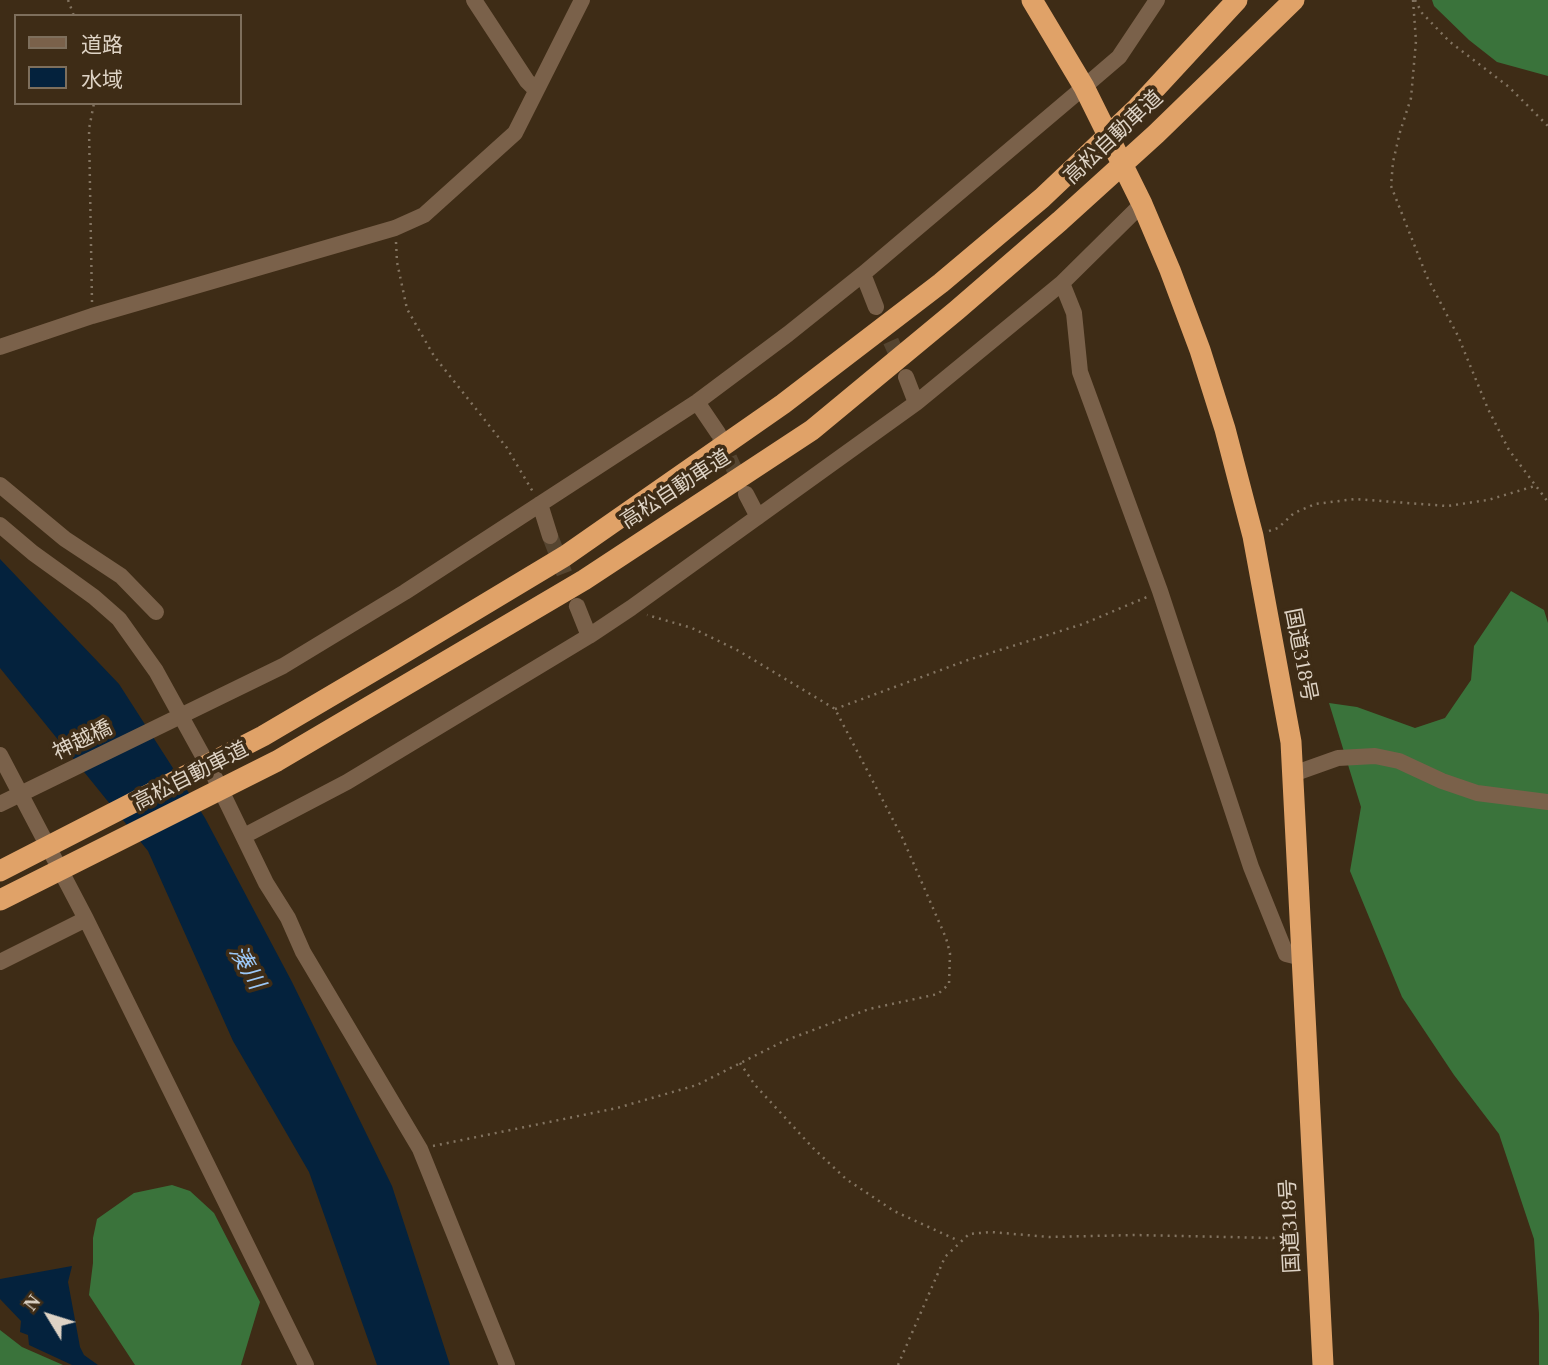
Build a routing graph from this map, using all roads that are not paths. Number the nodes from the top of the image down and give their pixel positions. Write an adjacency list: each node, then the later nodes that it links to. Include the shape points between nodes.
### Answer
1 (474, 0): 8 (street)
2 (582, 0): 8 (street)
3 (1032, 0): 7 (highway, 国道318号)
4 (1157, 0): 7 (street, 神越橋, via 1119,57)
5 (1237, 0): 34 (highway, 高松自動車道, via 1138,107 1042,198 941,283 783,404 565,556 263,736)
6 (1294, 0): 35 (highway, 高松自動車道, via 1156,134 957,310 812,430 584,580 277,761)
7 (1084, 88): 9 (highway, 国道318号); 10 (street, 神越橋)
8 (535, 89): 13 (street, via 515,134 424,215 395,228)
9 (1142, 204): 11 (street); 29 (highway, 国道318号, via 1200,350 1225,429 1252,536 1292,742)
10 (863, 274): 12 (street); 15 (street, 神越橋)
11 (1062, 283): 16 (street); 37 (street, via 1073,313 1080,372 1160,591 1251,867 1286,954)
12 (876, 307)
13 (0, 347)
14 (906, 377): 16 (street)
15 (697, 402): 17 (street); 20 (street, 神越橋)
16 (916, 403): 21 (street)
17 (718, 433)
18 (0, 485): 25 (street, via 65,539 121,576)
19 (746, 494): 21 (street)
20 (540, 504): 23 (street); 27 (street, 神越橋, via 283,666)
21 (758, 517): 26 (street)
22 (0, 525): 27 (street, via 119,619)
23 (550, 536)
24 (577, 606): 26 (street)
25 (156, 612)
26 (589, 636): 33 (street, via 346,782)
27 (181, 717): 30 (street, 神越橋); 33 (street)
28 (0, 755): 30 (street)
29 (1293, 774): 31 (street, via 1338,758 1375,756 1477,793); 37 (highway, 国道318号)
30 (28, 791): 32 (street, 神越橋); 36 (street)
31 (1548, 802)
32 (0, 804)
33 (244, 836): 40 (street, via 303,951 420,1149)
34 (0, 871)
35 (0, 900)
36 (86, 919): 38 (street); 39 (street)
37 (1302, 958): 41 (highway, 国道318号)
38 (0, 962)
39 (306, 1365)
40 (507, 1365)
41 (1323, 1365)

